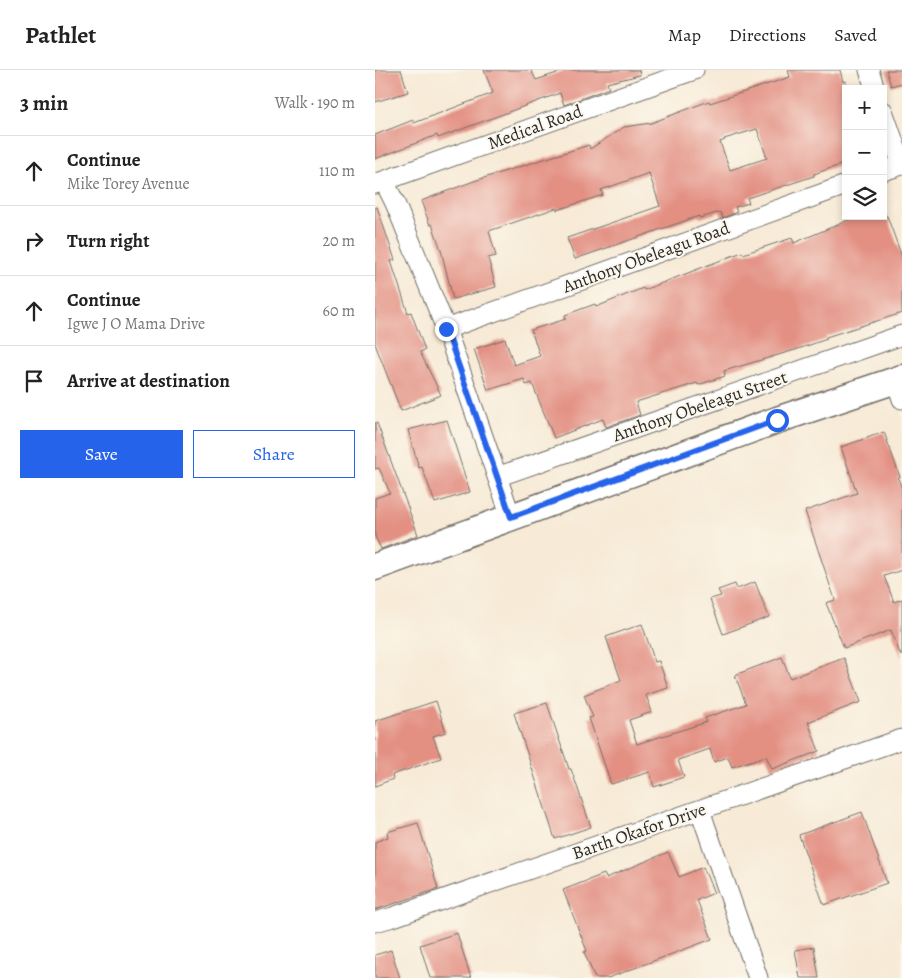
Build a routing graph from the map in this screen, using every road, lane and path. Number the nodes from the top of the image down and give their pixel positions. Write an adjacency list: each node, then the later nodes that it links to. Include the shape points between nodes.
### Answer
1 (694, 70): 7 (street, Medical Road)
2 (869, 70): 3 (street)
3 (874, 85)
4 (887, 122): 5 (street)
5 (902, 165): 6 (street)
6 (887, 170)
7 (379, 183): 9 (street, via 395,203)
8 (842, 186): 9 (street, Anthony Obeleagu Road)
9 (446, 329): 12 (street)
10 (902, 335): 12 (street, Anthony Obeleagu Street)
11 (900, 386): 13 (main road, via 777,420)
12 (497, 478): 13 (street)
13 (511, 517): 14 (main road)
14 (375, 567)
15 (902, 739): 16 (street, Barth Okafor Drive)
16 (700, 810): 17 (street, Barth Okafor Drive); 18 (street)
17 (375, 922)
18 (758, 978)

